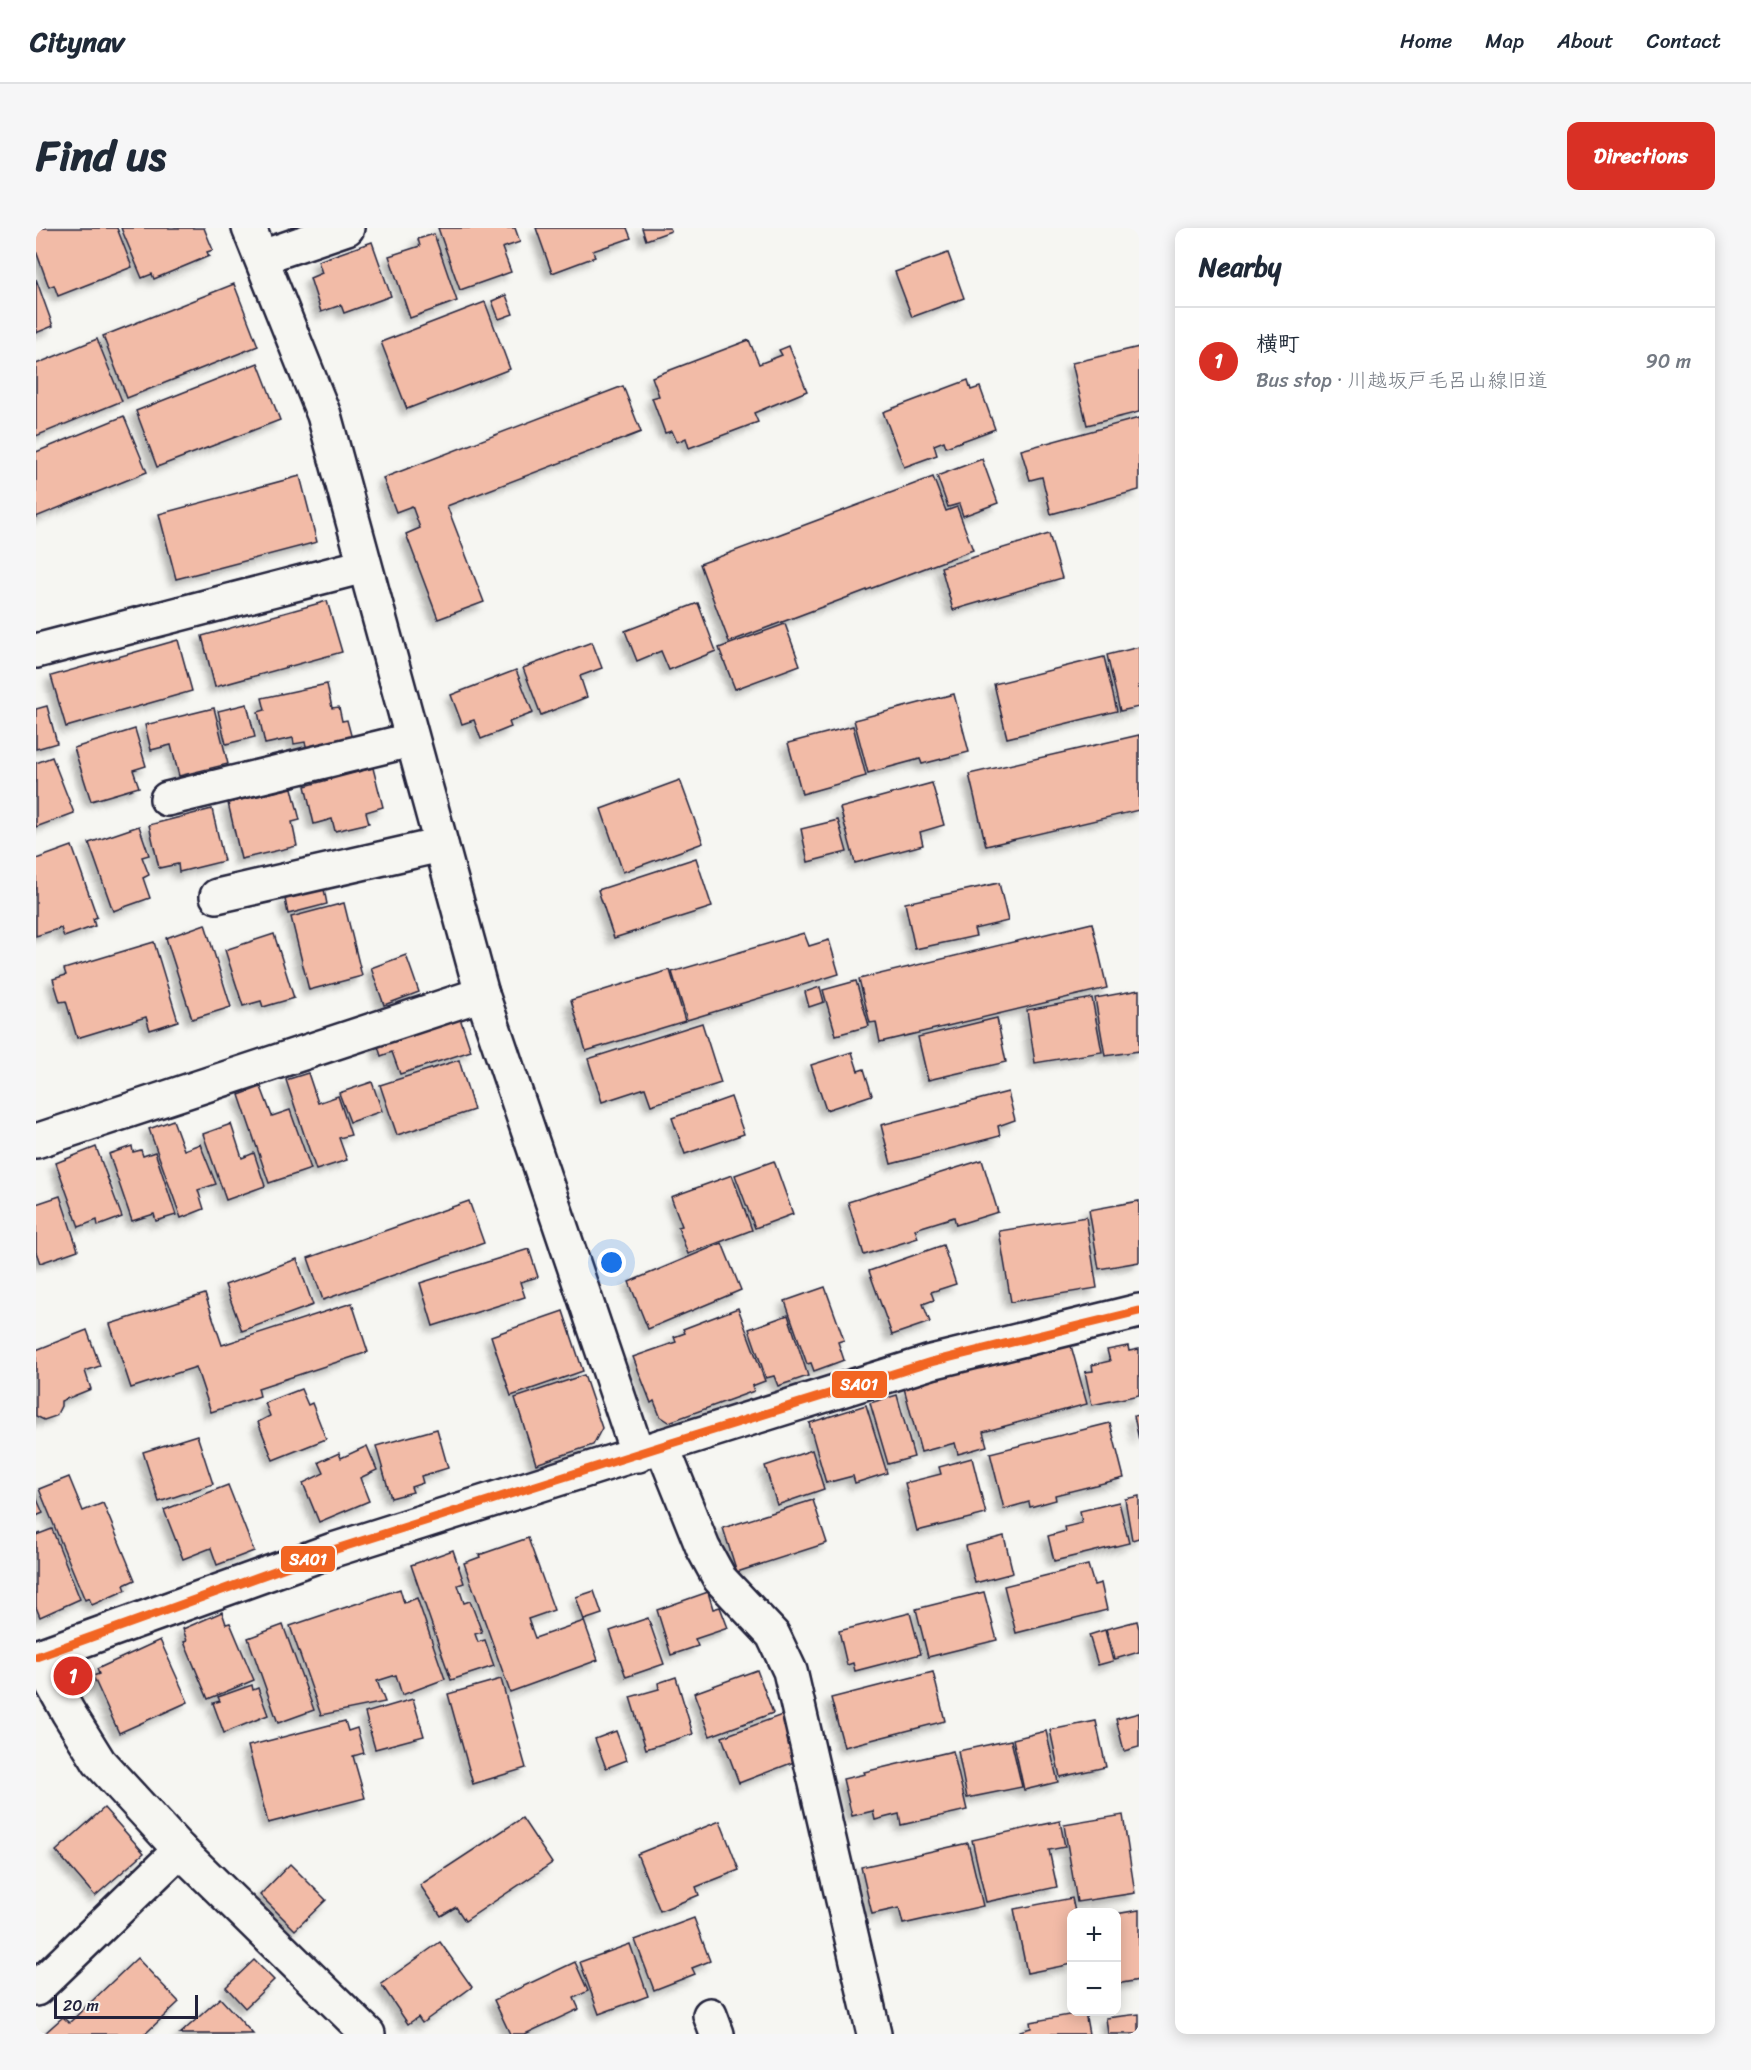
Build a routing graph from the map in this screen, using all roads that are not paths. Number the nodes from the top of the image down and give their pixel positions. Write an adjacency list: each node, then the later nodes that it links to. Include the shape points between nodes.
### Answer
1 (249, 228): 3 (street)
2 (347, 228): 3 (street)
3 (262, 257): 4 (street, via 324,415)
4 (364, 566): 5 (street); 6 (street)
5 (36, 651)
6 (411, 740): 7 (street); 8 (street)
7 (167, 799)
8 (441, 845): 9 (street); 10 (street)
9 (217, 896)
10 (482, 994): 11 (street); 13 (street)
11 (36, 1141)
12 (1139, 1311): 13 (street, via 931,1362)
13 (650, 1451): 14 (street, via 333,1550); 18 (street, via 720,1579 773,1635 790,1671)
14 (38, 1657): 15 (street, via 99,1762)
15 (180, 1850): 16 (street); 17 (street)
16 (36, 1989)
17 (368, 2034)
18 (874, 2034)

